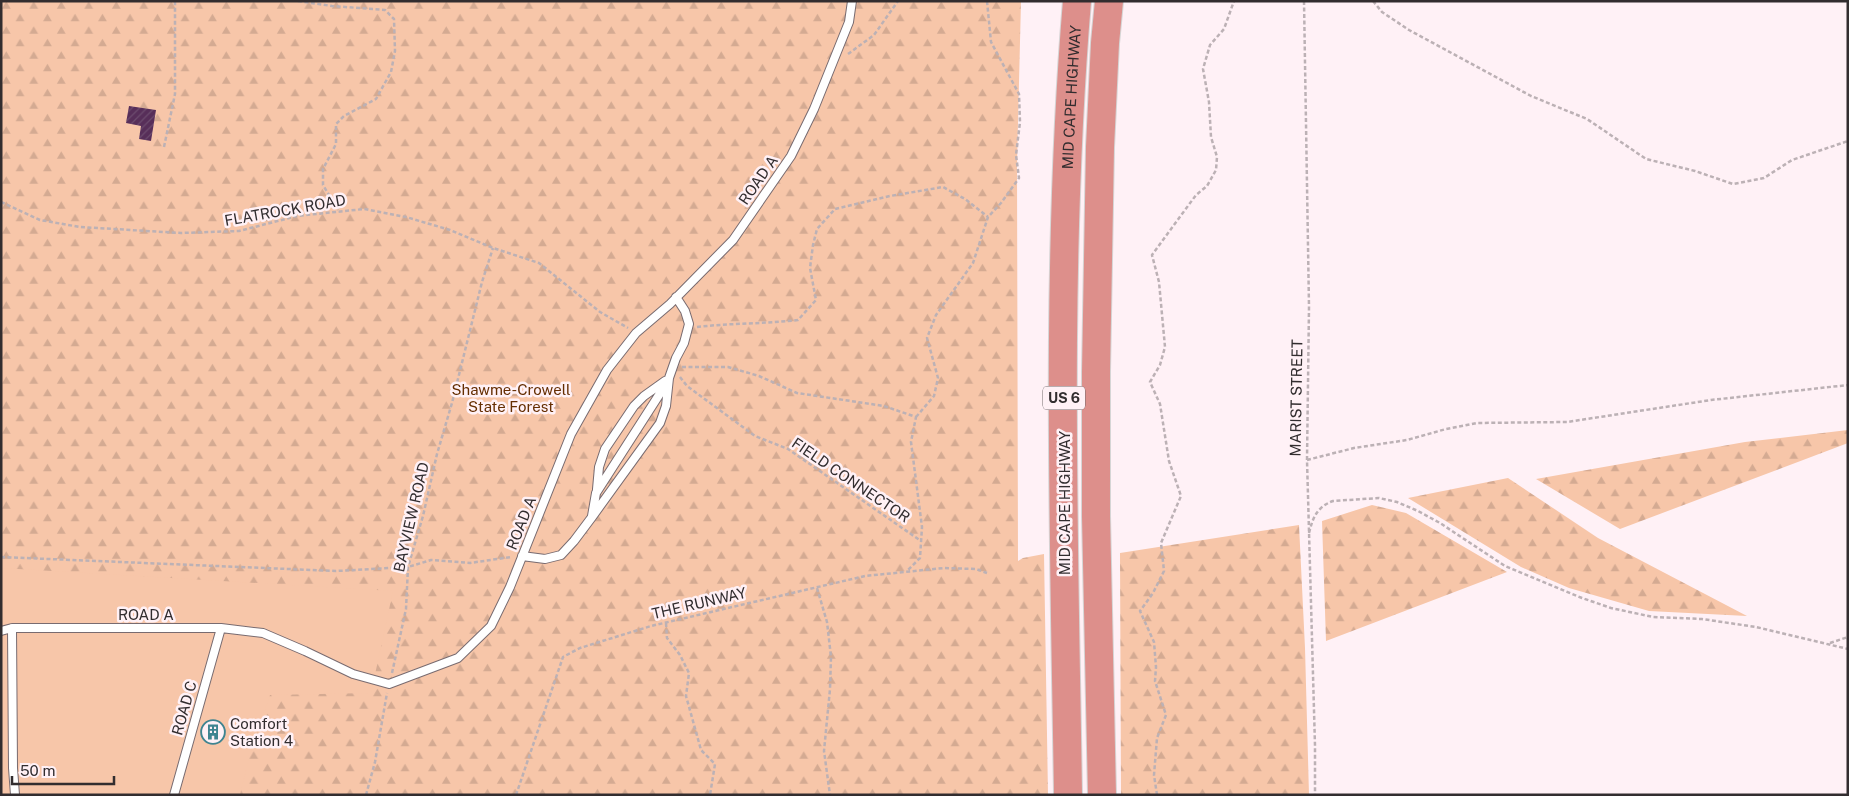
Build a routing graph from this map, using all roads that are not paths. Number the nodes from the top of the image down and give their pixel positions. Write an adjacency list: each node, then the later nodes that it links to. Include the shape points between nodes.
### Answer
1 (852, 1): 4 (lane, ROAD A, via 849,22 832,66 792,156 733,240)
2 (1077, 1): 14 (highway, MID CAPE HIGHWAY / US 6, via 1070,80 1064,297)
3 (1109, 1): 15 (highway, MID CAPE HIGHWAY / US 6, via 1100,147 1096,372)
4 (676, 297): 5 (lane, via 689,324); 8 (lane, ROAD A, via 636,333 607,370 571,434)
5 (669, 378): 6 (lane); 6 (lane, via 634,406 605,449); 7 (lane, via 666,406 660,423)
6 (596, 493): 7 (lane)
7 (592, 518): 8 (lane, via 561,555 545,559)
8 (522, 556): 10 (lane, ROAD A, via 491,626 458,658 389,684 353,674 263,633)
9 (12, 628): 10 (lane, ROAD A); 11 (lane, ROAD A); 12 (lane)
10 (221, 628): 13 (lane, ROAD C)
11 (1, 631)
12 (15, 795)
13 (174, 795)
14 (1068, 795)
15 (1102, 795)

